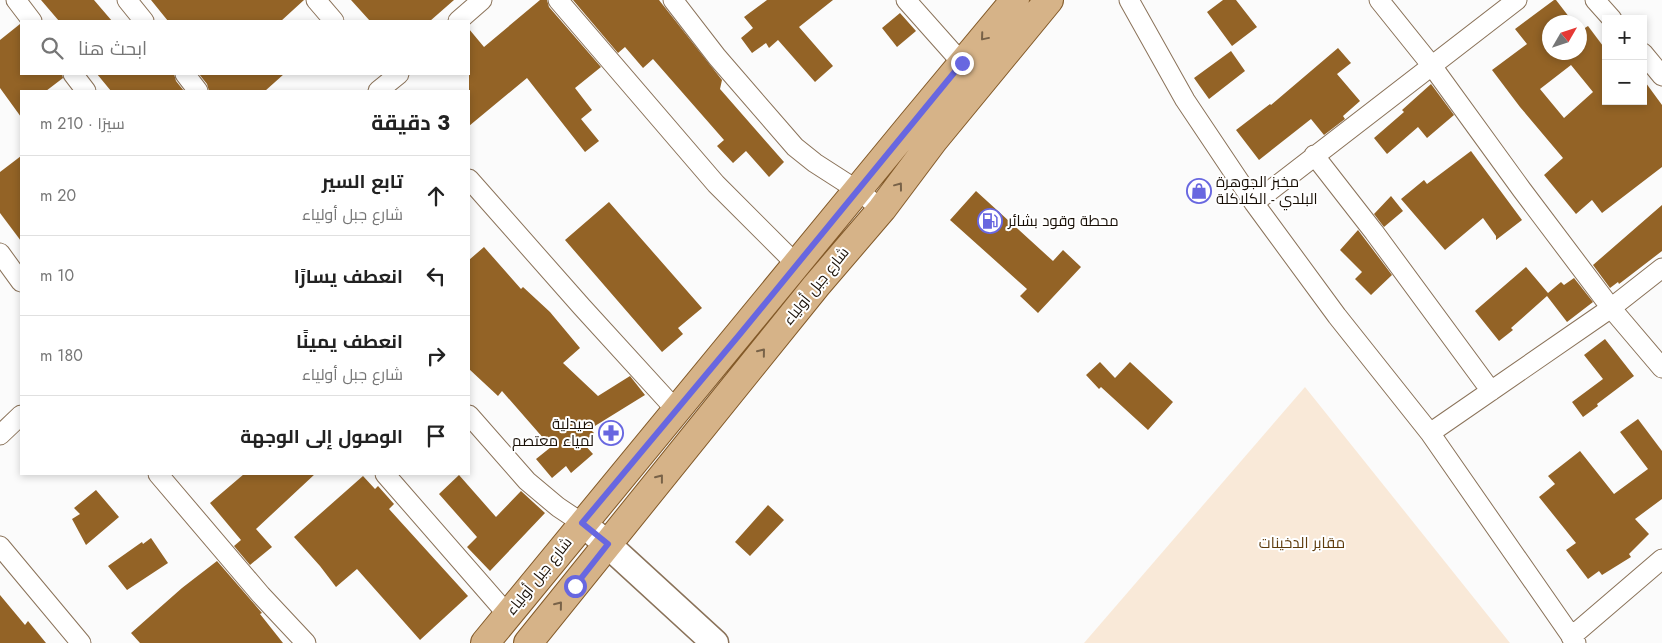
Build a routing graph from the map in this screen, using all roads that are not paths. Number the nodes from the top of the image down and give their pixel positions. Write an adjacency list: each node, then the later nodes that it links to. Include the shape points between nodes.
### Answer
1 (16, 0): 15 (street)
2 (127, 0): 16 (street)
3 (316, 0): 17 (street)
4 (482, 0): 18 (street)
5 (558, 0): 31 (street, via 716,184)
6 (673, 0): 27 (street, via 717,57 795,147)
7 (906, 0): 19 (street)
8 (1015, 0): 19 (main road, شارع جبل أولياء, one-way to 19)
9 (1049, 0): 29 (main road, شارع جبل أولياء, one-way to 9)
10 (1379, 0): 20 (street)
11 (1517, 0): 20 (street)
12 (1595, 0): 14 (street)
13 (1135, 4): 28 (street, via 1185,100)
14 (1608, 15)
15 (31, 20)
16 (143, 20)
17 (333, 20)
18 (459, 20)
19 (962, 63): 27 (main road, شارع جبل أولياء)
20 (1432, 66): 25 (street); 34 (street)
21 (74, 75): 23 (street)
22 (185, 75): 24 (street)
23 (85, 90)
24 (197, 90)
25 (1314, 155): 28 (street); 36 (street)
26 (470, 180): 37 (street)
27 (857, 190): 29 (street); 31 (main road, شارع جبل أولياء)
28 (1254, 203): 40 (street, via 1337,316)
29 (882, 209): 45 (main road, شارع جبل أولياء, one-way to 29)
30 (0, 253): 33 (street)
31 (797, 265): 37 (main road, شارع جبل أولياء)
32 (1662, 268): 34 (street)
33 (20, 281)
34 (1611, 308): 35 (street); 36 (street)
35 (1662, 368)
36 (1491, 391): 40 (street)
37 (676, 410): 44 (main road, شارع جبل أولياء)
38 (20, 416): 41 (street)
39 (470, 416): 44 (street, via 527,480)
40 (1430, 432): 49 (street)
41 (0, 435)
42 (159, 475): 51 (street)
43 (386, 475): 48 (street)
44 (582, 523): 45 (street); 48 (main road, شارع جبل أولياء)
45 (608, 544): 53 (main road, شارع جبل أولياء, one-way to 45); 54 (street)
46 (0, 546): 50 (street)
47 (1662, 559): 49 (street)
48 (508, 615): 52 (main road, شارع جبل أولياء)
49 (1574, 640)
50 (81, 643)
51 (306, 643)
52 (485, 643)
53 (528, 643)
54 (715, 643)

